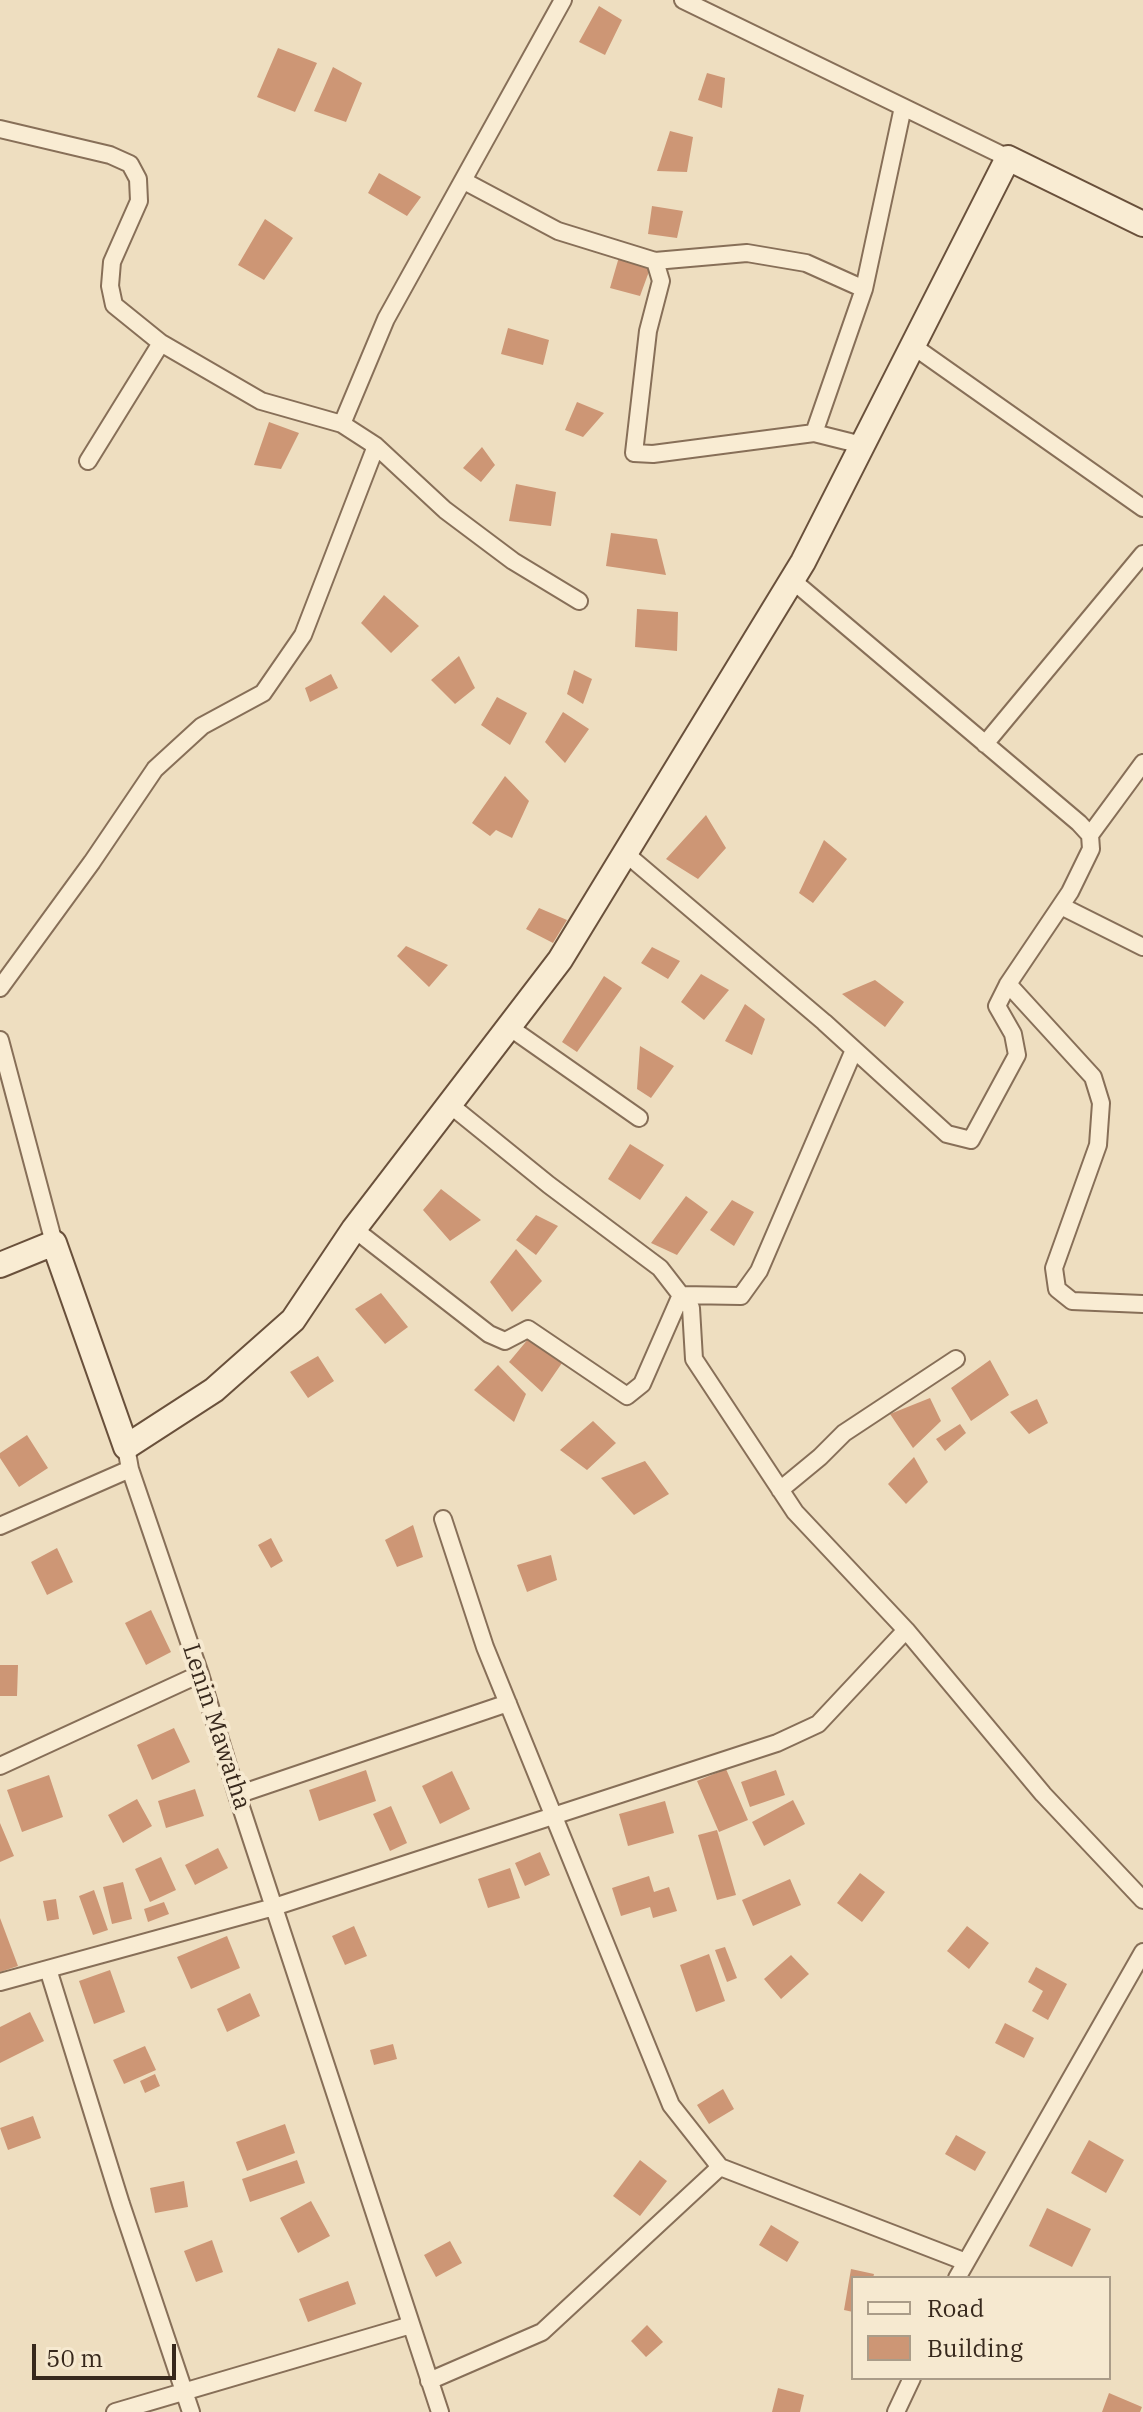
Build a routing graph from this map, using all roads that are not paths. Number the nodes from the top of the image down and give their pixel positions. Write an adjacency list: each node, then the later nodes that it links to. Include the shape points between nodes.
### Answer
1 (563, 0): 6 (street)
2 (683, 0): 3 (street)
3 (903, 107): 5 (street); 9 (street)
4 (0, 129): 10 (street, via 130,164 138,179 139,201 112,262 110,286 114,305)
5 (1008, 158): 7 (street); 11 (street)
6 (464, 181): 8 (street, via 558,231); 12 (street, via 386,319)
7 (1143, 224)
8 (655, 261): 9 (street, via 747,253 806,263); 13 (street, via 661,281 648,331 634,453)
9 (864, 289): 13 (street)
10 (161, 343): 12 (street, via 261,401); 16 (street)
11 (913, 346): 14 (street); 17 (street)
12 (342, 424): 15 (street)
13 (814, 433): 14 (street)
14 (862, 445): 19 (street)
15 (376, 446): 20 (street, via 445,510); 28 (street, via 303,635 263,693 202,726 155,769)
16 (88, 461)
17 (1143, 508)
18 (1143, 554): 21 (street)
19 (792, 580): 21 (street); 24 (street)
20 (579, 601)
21 (985, 744): 23 (street)
22 (1143, 763): 23 (street)
23 (1090, 835): 25 (street, via 1091,849)
24 (625, 853): 29 (street, via 560,960); 31 (street)
25 (1061, 906): 26 (street); 27 (street)
26 (1143, 947)
27 (1008, 984): 31 (street, via 997,1006 1013,1034 1017,1055 971,1140 947,1134); 39 (street, via 1093,1077 1101,1103 1098,1145 1054,1268 1057,1289 1072,1301)
28 (0, 988)
29 (509, 1027): 33 (street); 34 (street)
30 (0, 1040): 32 (street, Lenin Mawatha)
31 (854, 1050): 38 (street, via 759,1271 741,1296)
32 (2, 1060): 36 (street, Lenin Mawatha)
33 (449, 1104): 35 (street); 38 (street, via 660,1268)
34 (639, 1118)
35 (354, 1229): 38 (street, via 489,1334 505,1341 528,1329 627,1396 642,1384); 41 (street, via 293,1320)
36 (54, 1243): 37 (street); 41 (street, Lenin Mawatha)
37 (0, 1265)
38 (681, 1295): 42 (street, via 691,1308 694,1359)
39 (1143, 1304)
40 (956, 1359): 42 (street, via 844,1433)
41 (128, 1458): 44 (street); 46 (street, Lenin Mawatha)
42 (780, 1490): 45 (street)
43 (443, 1519): 47 (street)
44 (0, 1526)
45 (906, 1630): 50 (street, via 818,1724 777,1743); 51 (street, via 1043,1794)
46 (200, 1674): 48 (street); 49 (street, Lenin Mawatha)
47 (508, 1703): 49 (street); 50 (street)
48 (0, 1766)
49 (237, 1795): 52 (street, Lenin Mawatha)
50 (553, 1815): 52 (street); 56 (street, via 671,2105)
51 (1143, 1900)
52 (274, 1907): 54 (street); 59 (street, Lenin Mawatha)
53 (1143, 1952): 57 (street)
54 (48, 1969): 55 (street); 62 (street)
55 (0, 1982)
56 (720, 2167): 57 (street); 61 (street, via 542,2332)
57 (966, 2262): 58 (street)
58 (958, 2276)
59 (411, 2325): 61 (street, Lenin Mawatha); 62 (street)
60 (911, 2380): 66 (street)
61 (429, 2381): 65 (street, Lenin Mawatha)
62 (185, 2391): 63 (street); 64 (street)
63 (115, 2412)
64 (191, 2412)
65 (440, 2412)
66 (896, 2412)

